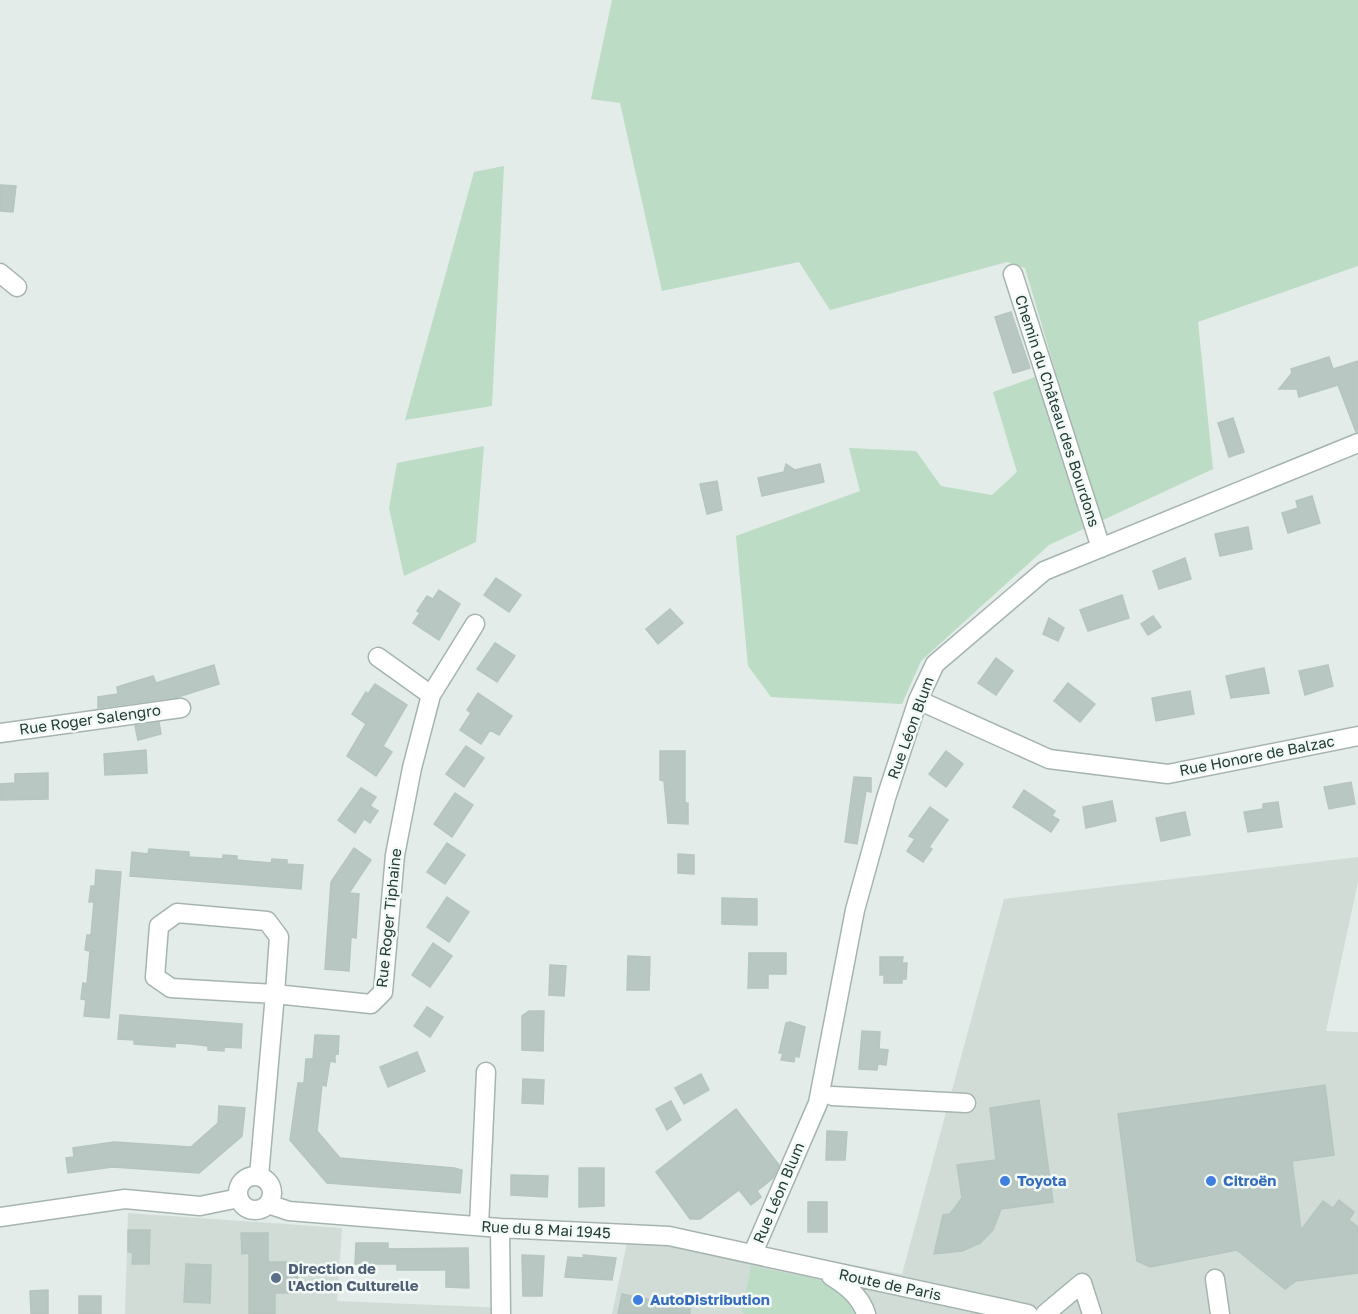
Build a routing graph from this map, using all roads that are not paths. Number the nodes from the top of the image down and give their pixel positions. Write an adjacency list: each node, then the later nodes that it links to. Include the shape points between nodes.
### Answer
1 (0, 273): 3 (street)
2 (1013, 274): 5 (street, Chemin du Château des Bourdons)
3 (17, 287)
4 (1358, 443): 5 (street, Rue Léon Blum)
5 (1101, 548): 9 (street, Rue Léon Blum, via 1044,571 935,664)
6 (475, 624): 8 (street, Rue Roger Tiphaine)
7 (378, 657): 8 (street)
8 (431, 695): 13 (street, Rue Roger Tiphaine, via 395,855 383,992 371,1004)
9 (918, 700): 12 (street, Rue Honore de Balzac, via 1049,759 1168,774); 23 (street, Rue Léon Blum, via 855,910 818,1103)
10 (181, 708): 11 (street, Rue Roger Salengro)
11 (0, 733)
12 (1358, 736)
13 (275, 994): 13 (street, via 279,937 267,921 177,914 159,926 155,977 171,988); 17 (street)
14 (486, 1072): 21 (street)
15 (832, 1096): 16 (street)
16 (966, 1103)
17 (259, 1176): 18 (street, via 241,1183); 19 (street, via 272,1188)
18 (239, 1198): 19 (street, via 249,1209); 20 (street, via 200,1206 125,1199)
19 (268, 1204): 21 (street, Rue du 8 Mai 1945, via 290,1211)
20 (0, 1217)
21 (479, 1226): 22 (street, Rue du 8 Mai 1945)
22 (500, 1228): 23 (street, Rue du 8 Mai 1945, via 669,1236); 26 (street)
23 (753, 1253): 24 (street, Rue du 8 Mai 1945)
24 (822, 1270): 27 (street, via 844,1284 864,1304); 28 (street, Route de Paris)
25 (1215, 1279): 31 (street)
26 (501, 1314)
27 (866, 1314)
28 (1028, 1314)
29 (1045, 1314): 30 (street, via 1082,1283)
30 (1092, 1314)
31 (1220, 1314)

